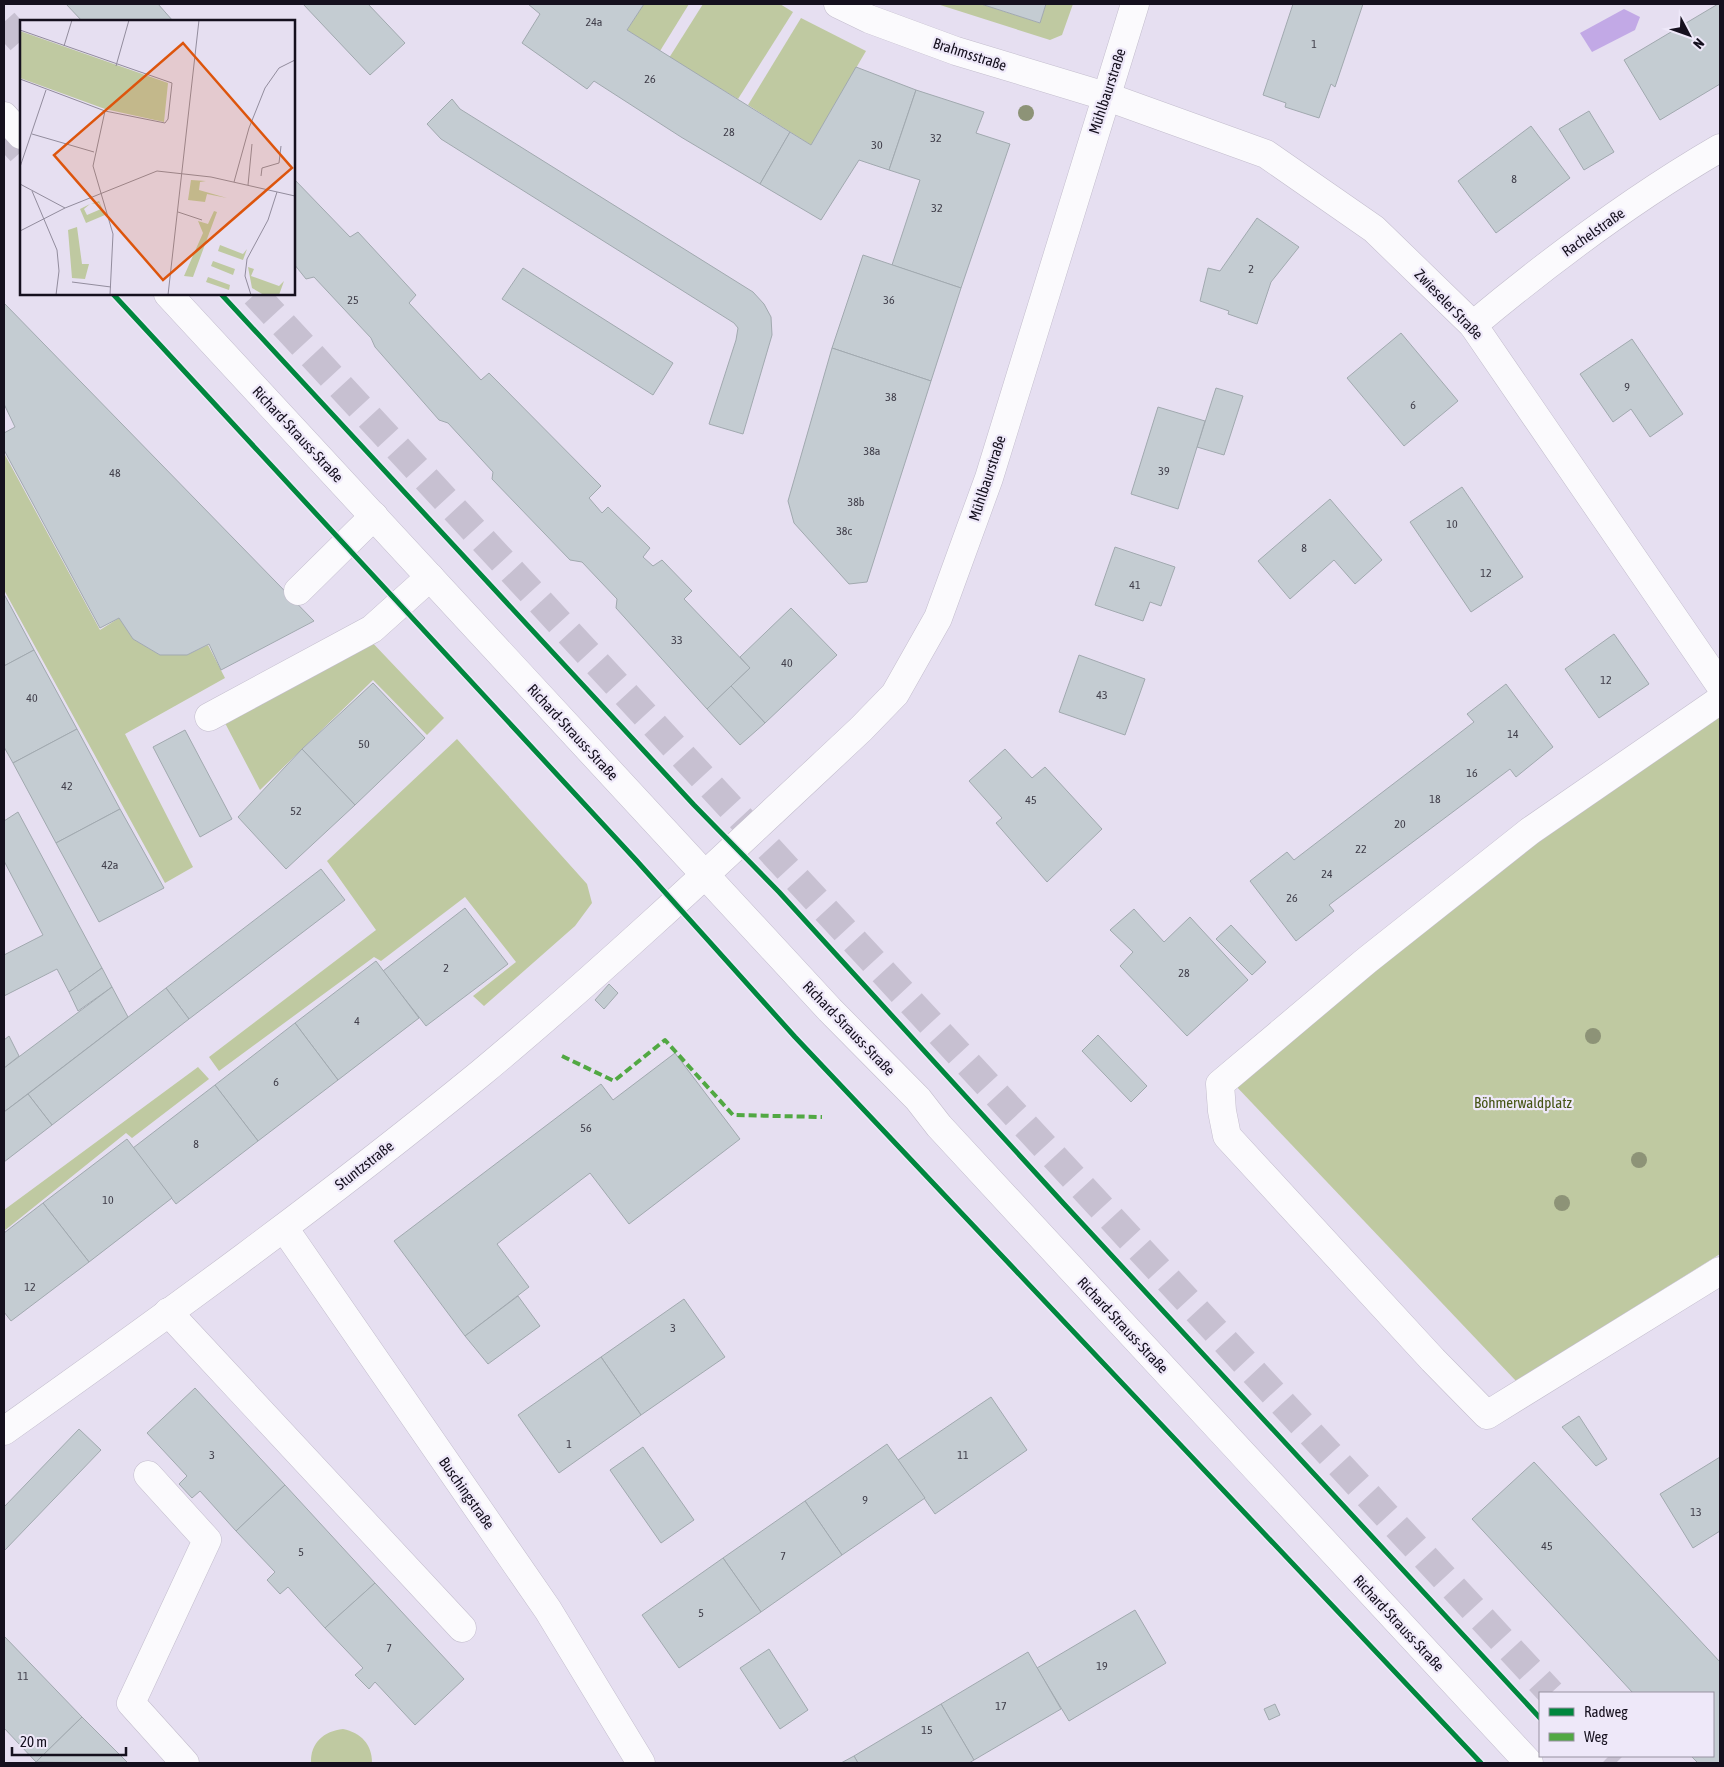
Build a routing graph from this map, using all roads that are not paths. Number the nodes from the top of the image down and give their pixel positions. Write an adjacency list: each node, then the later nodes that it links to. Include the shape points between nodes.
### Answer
1 (838, 4): 3 (street, Brahmsstraße, via 956,51)
2 (1135, 4): 3 (street, Mühlbaurstraße)
3 (1105, 96): 8 (street, Zwieseler Straße, via 1266,154 1374,229); 15 (street, Mühlbaurstraße, via 989,478 938,618 895,694)
4 (4, 116): 5 (street)
5 (20, 134)
6 (1720, 148): 8 (street, Rachelstraße, via 1572,245)
7 (169, 295): 9 (street, Richard-Strauss-Straße)
8 (1473, 325): 12 (street, Zwieseler Straße)
9 (374, 516): 10 (street, Richard-Strauss-Straße); 11 (street)
10 (430, 576): 14 (street, via 372,629); 15 (street, Richard-Strauss-Straße)
11 (298, 591)
12 (1720, 685)
13 (1720, 700): 17 (street, via 1530,831 1366,961 1220,1084 1227,1136 1487,1415)
14 (209, 717)
15 (706, 874): 16 (street, Stuntzstraße, via 634,941 480,1073); 24 (street, Richard-Strauss-Straße, via 830,1010 918,1099 939,1126)
16 (284, 1228): 18 (street, Stuntzstraße); 23 (street, Buschingstraße, via 548,1610)
17 (1720, 1270)
18 (168, 1312): 19 (street, Stuntzstraße); 21 (street)
19 (4, 1431)
20 (148, 1475): 22 (street, via 207,1540 131,1704)
21 (462, 1628)
22 (185, 1763)
23 (642, 1763)
24 (1529, 1763)

